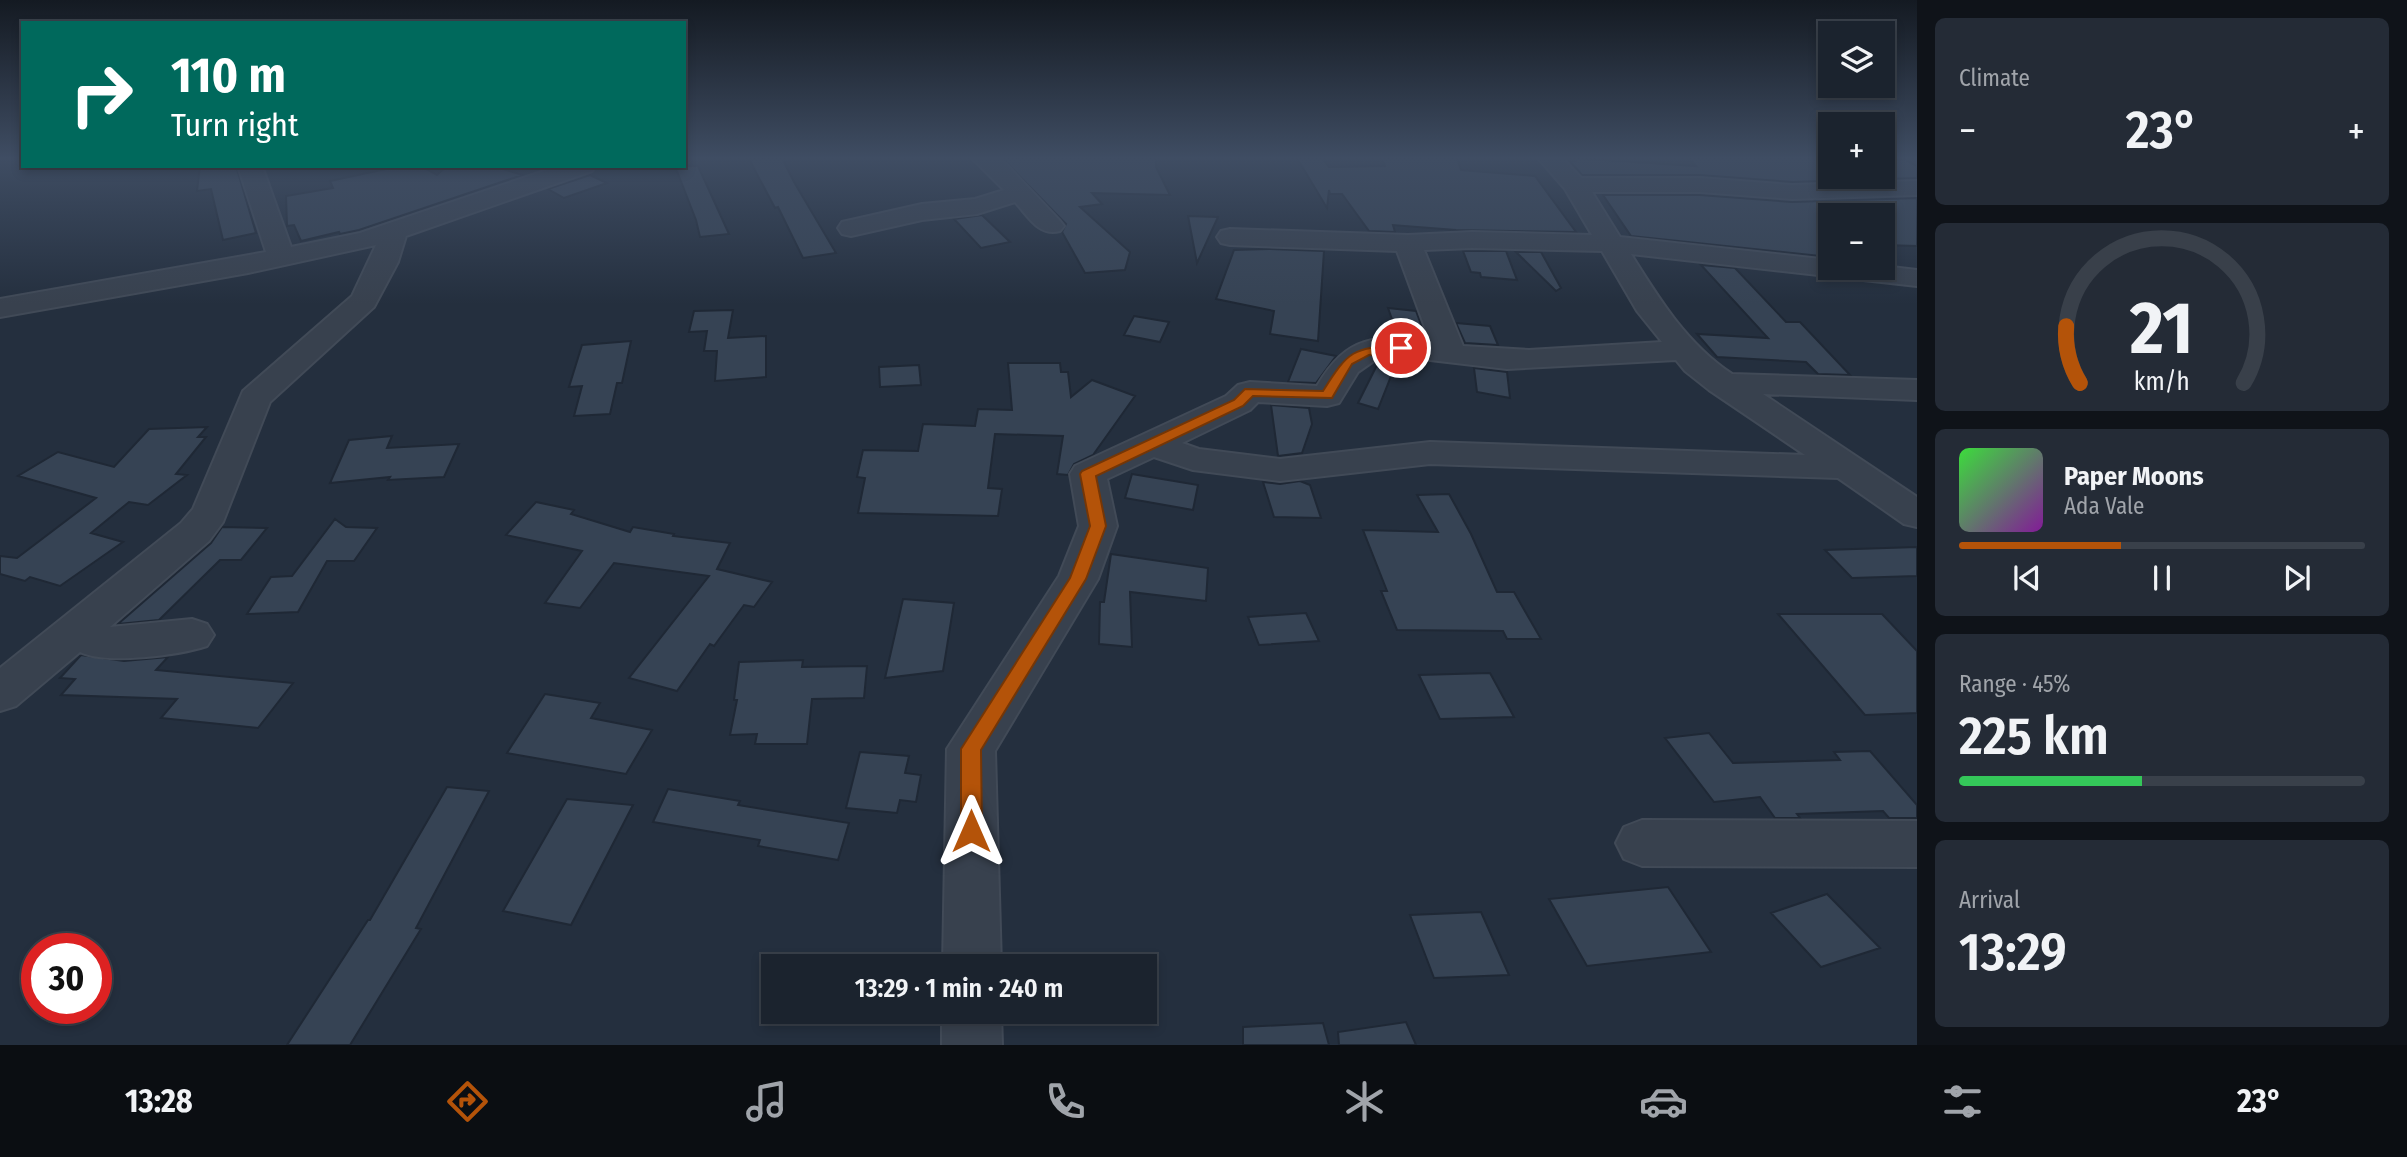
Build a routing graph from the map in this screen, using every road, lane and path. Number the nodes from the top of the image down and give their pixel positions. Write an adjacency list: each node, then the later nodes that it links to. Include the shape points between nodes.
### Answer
1 (264, 207): 12 (street)
2 (460, 207): 8 (street)
3 (970, 207): 7 (street)
4 (1034, 207): 6 (street)
5 (1588, 207): 11 (street)
6 (1051, 226)
7 (851, 228)
8 (396, 230): 12 (street); 23 (street, via 364,301 255,398 209,513 195,532)
9 (1230, 237): 10 (street)
10 (1408, 243): 11 (street, via 1472,238); 16 (street)
11 (1611, 244): 13 (street); 15 (street)
12 (281, 255): 14 (street, via 248,265)
13 (1917, 278)
14 (0, 308)
15 (1682, 350): 16 (street, via 1503,360); 17 (street)
16 (1450, 353): 19 (street, via 1401,348 1366,351 1348,362 1327,396 1250,392 1238,403)
17 (1721, 383): 18 (street); 20 (street)
18 (1917, 390)
19 (1150, 443): 20 (street, via 1193,459 1280,470 1430,453); 27 (street, via 1088,474 1098,526 1078,579 971,749)
20 (1844, 467): 21 (street)
21 (1917, 515)
22 (192, 635): 23 (street, via 107,643 97,642 92,635)
23 (69, 636): 24 (street)
24 (0, 693)
25 (1642, 843): 26 (street)
26 (1917, 844)
27 (972, 954)
28 (972, 1024): 29 (street)
29 (972, 1045)

